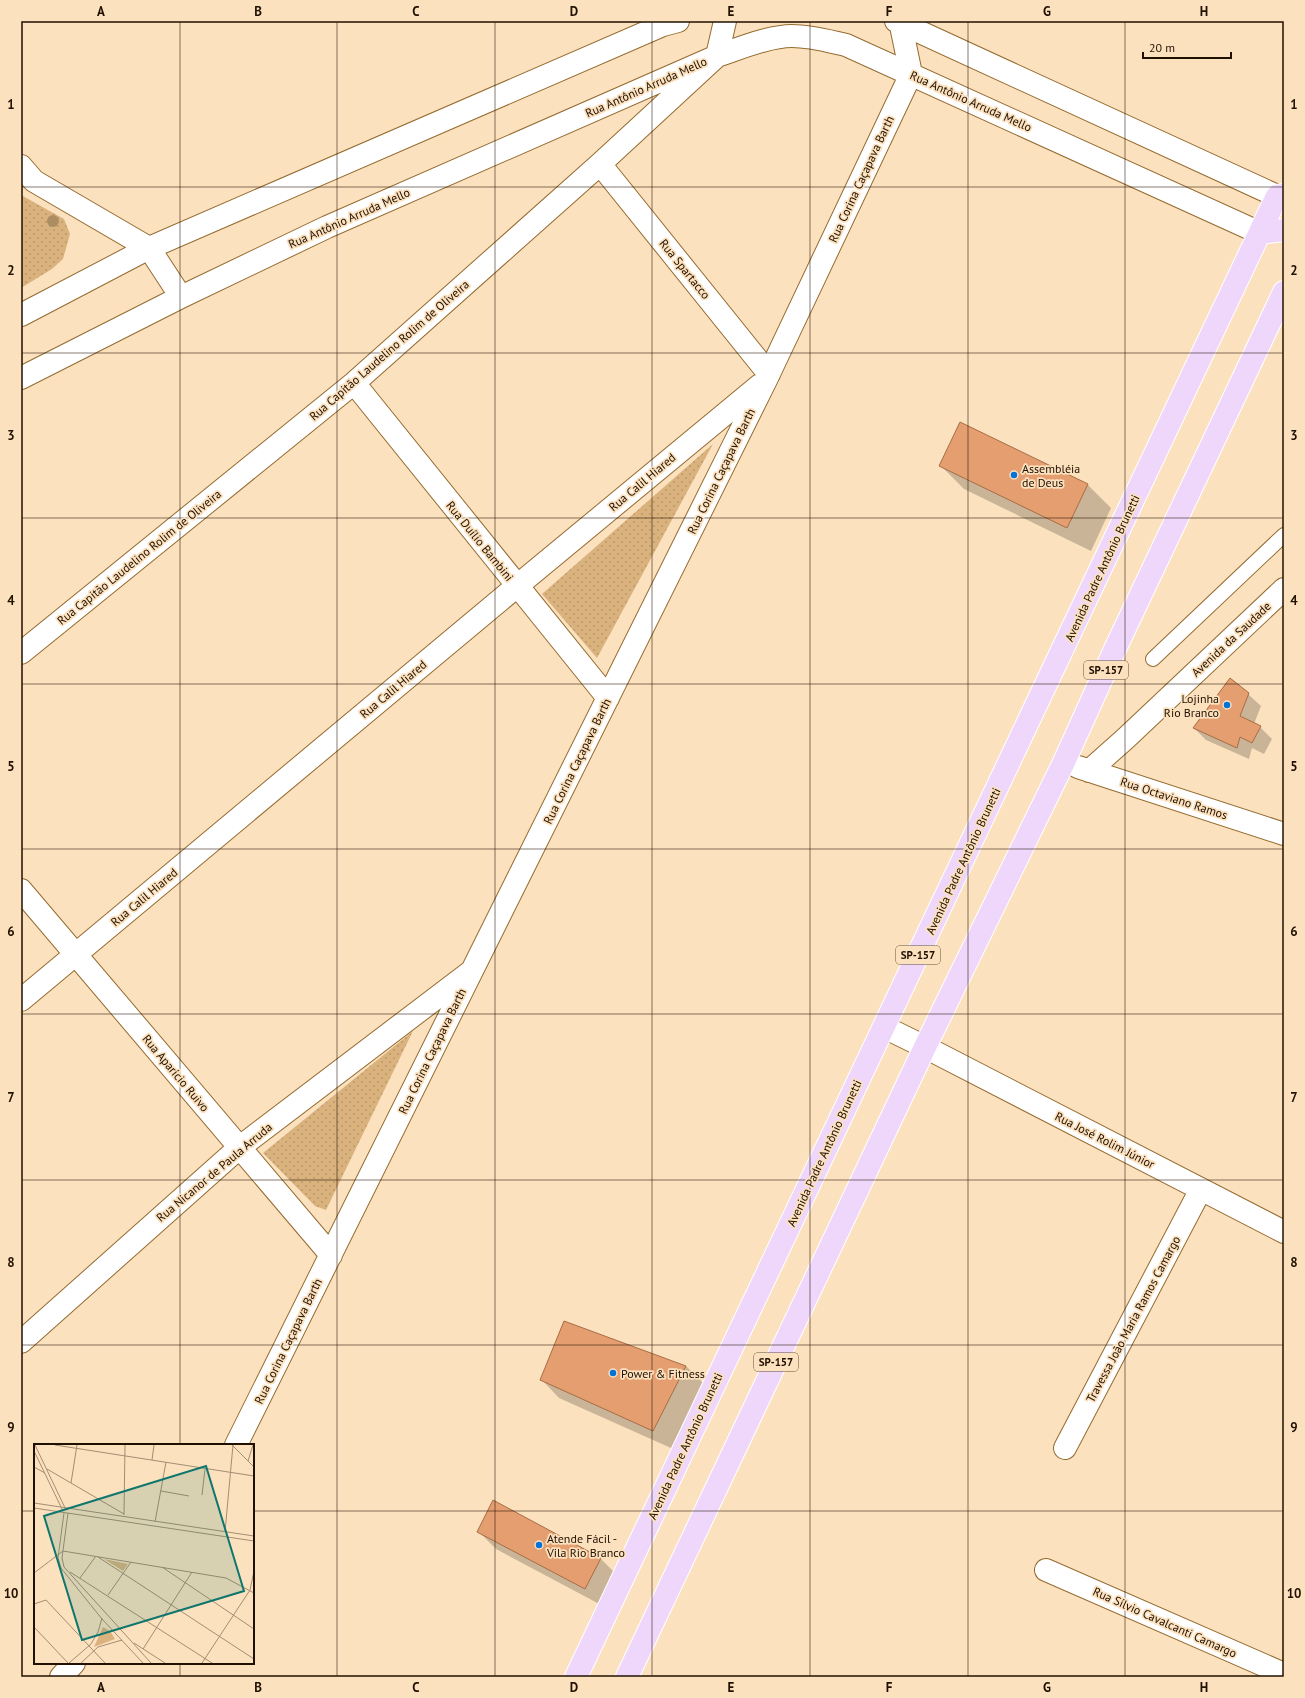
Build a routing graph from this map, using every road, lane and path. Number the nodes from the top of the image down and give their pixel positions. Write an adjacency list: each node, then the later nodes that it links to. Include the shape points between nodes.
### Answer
1 (678, 21): 11 (street, via 656,28)
2 (725, 21): 4 (street)
3 (899, 22): 5 (street); 8 (street)
4 (717, 56): 5 (street, Rua Antônio Arruda Mello, via 760,42 790,36 816,38 846,45); 6 (street, Rua Capitão Laudelino Rolim de Oliveira); 13 (street, Rua Antônio Arruda Mello, via 327,227)
5 (911, 74): 10 (street, Rua Antônio Arruda Mello); 15 (street, Rua Corina Caçapava Barth)
6 (600, 164): 15 (street, Rua Spartacco); 17 (street, Rua Capitão Laudelino Rolim de Oliveira)
7 (21, 166): 11 (street, via 34,181)
8 (1281, 195): 10 (main road, Avenida Padre Antônio Brunetti / SP-157)
9 (1284, 230): 10 (main road)
10 (1260, 233): 31 (main road, Avenida Padre Antônio Brunetti / SP-157)
11 (150, 248): 13 (street); 14 (street)
12 (1284, 292): 24 (main road, SP-157)
13 (182, 297): 16 (street, Rua Antônio Arruda Mello)
14 (21, 315)
15 (767, 377): 19 (street, Rua Calil Hiared); 23 (street, Rua Corina Caçapava Barth)
16 (21, 378)
17 (354, 383): 19 (street, Rua Duílio Bambini); 21 (street, Rua Capitão Laudelino Rolim de Oliveira)
18 (1284, 535): 22 (lane)
19 (517, 586): 23 (street, Rua Duílio Bambini); 28 (street, Rua Calil Hiared)
20 (1284, 589): 25 (street, Avenida da Saudade)
21 (21, 653)
22 (1153, 659)
23 (608, 698): 29 (street, Rua Corina Caçapava Barth)
24 (1064, 762): 25 (street, Rua Octaviano Ramos); 32 (main road, SP-157)
25 (1089, 771): 26 (street, Rua Octaviano Ramos)
26 (1284, 834)
27 (21, 890): 28 (street, Rua Aparício Ruivo)
28 (75, 954): 30 (street, Rua Calil Hiared); 33 (street, Rua Aparício Ruivo)
29 (473, 970): 33 (street, Rua Nicanor de Paula Arruda); 36 (street, Rua Corina Caçapava Barth)
30 (21, 1000)
31 (884, 1027): 32 (street, Rua José Rolim Júnior); 44 (main road, Avenida Padre Antônio Brunetti / SP-157)
32 (925, 1047): 34 (street, Rua José Rolim Júnior); 45 (main road, SP-157)
33 (240, 1147): 36 (street, Rua Aparício Ruivo); 37 (street, Rua Nicanor de Paula Arruda)
34 (1201, 1189): 35 (street, Rua José Rolim Júnior); 39 (street, Travessa João Maria Ramos Camargo)
35 (1284, 1232)
36 (331, 1255): 38 (street, Rua Corina Caçapava Barth)
37 (21, 1342)
38 (236, 1444)
39 (1065, 1448)
40 (1046, 1570): 42 (street, Rua Sílvio Cavalcanti Camargo)
41 (73, 1664): 43 (street)
42 (1284, 1674)
43 (61, 1677)
44 (576, 1677)
45 (627, 1677)

